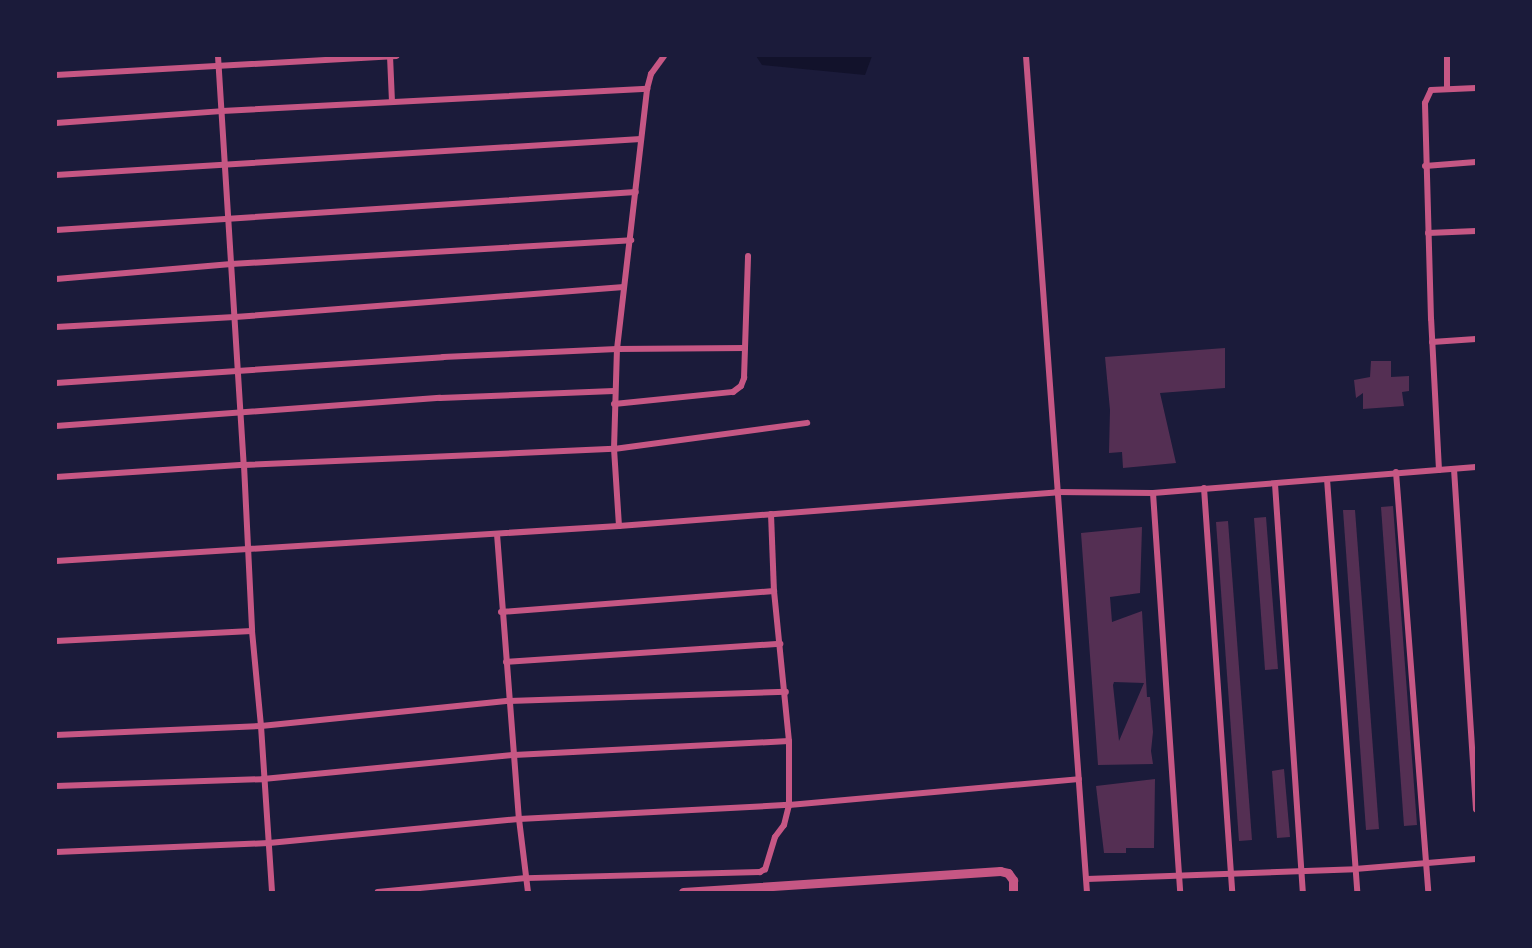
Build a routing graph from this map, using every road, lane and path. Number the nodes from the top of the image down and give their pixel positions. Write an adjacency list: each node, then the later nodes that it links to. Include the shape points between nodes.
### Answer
1 (218, 56): 7 (street)
2 (390, 56): 3 (street); 7 (street); 12 (street)
3 (396, 56)
4 (664, 56): 10 (street, via 651,74)
5 (1026, 56): 53 (street)
6 (1447, 56): 11 (street)
7 (218, 64): 8 (street); 13 (street)
8 (56, 75)
9 (1476, 88): 11 (street)
10 (647, 89): 12 (street); 15 (street)
11 (1447, 89): 18 (street, via 1431,90 1427,95)
12 (392, 102): 13 (street)
13 (222, 111): 14 (street); 17 (street)
14 (56, 123)
15 (641, 139): 17 (street); 20 (street)
16 (1476, 162): 18 (street)
17 (225, 163): 19 (street); 21 (street)
18 (1425, 166): 24 (street)
19 (56, 175)
20 (636, 192): 21 (street); 25 (street)
21 (229, 218): 22 (street); 27 (street)
22 (56, 230)
23 (1476, 231): 24 (street)
24 (1428, 233): 33 (street)
25 (631, 240): 27 (street); 29 (street)
26 (748, 256): 34 (street)
27 (231, 264): 28 (street); 30 (street)
28 (56, 279)
29 (624, 287): 30 (street); 35 (street)
30 (235, 318): 31 (street); 36 (street)
31 (56, 327)
32 (1476, 339): 33 (street)
33 (1432, 342): 47 (street)
34 (745, 348): 35 (street); 39 (street, via 744,378 741,387 733,392)
35 (617, 349): 36 (street); 38 (street)
36 (238, 371): 37 (street); 40 (street)
37 (56, 383)
38 (614, 391): 39 (street); 40 (street)
39 (614, 404): 43 (street)
40 (241, 412): 42 (street); 44 (street)
41 (807, 423): 43 (street)
42 (56, 426)
43 (614, 449): 44 (street); 56 (street)
44 (244, 465): 49 (street); 58 (street)
45 (1476, 467): 46 (street)
46 (1454, 469): 47 (street); 76 (street)
47 (1439, 470): 48 (street)
48 (1396, 472): 50 (street); 81 (street)
49 (56, 477)
50 (1327, 479): 51 (street); 82 (street)
51 (1275, 484): 52 (street); 83 (street)
52 (1204, 488): 54 (street); 84 (street)
53 (1056, 492): 54 (street); 55 (street); 73 (street)
54 (1153, 493): 85 (street)
55 (771, 514): 56 (street); 60 (street)
56 (619, 526): 57 (street)
57 (497, 534): 58 (street); 61 (street)
58 (248, 550): 59 (street); 62 (street)
59 (56, 561)
60 (774, 591): 61 (street); 64 (street)
61 (501, 612): 65 (street)
62 (252, 631): 63 (street); 68 (street)
63 (56, 641)
64 (780, 644): 65 (street); 66 (street)
65 (506, 662): 67 (street)
66 (786, 692): 67 (street); 70 (street)
67 (509, 701): 68 (street); 71 (street)
68 (261, 726): 69 (street); 72 (street)
69 (56, 735)
70 (789, 741): 71 (street); 75 (street)
71 (514, 755): 72 (street); 77 (street)
72 (263, 779): 74 (street); 78 (street)
73 (1079, 780): 75 (street); 87 (street)
74 (56, 786)
75 (789, 805): 77 (street); 86 (street, via 765,869 760,872)
76 (1476, 810)
77 (519, 819): 78 (street); 86 (street)
78 (269, 843): 79 (street); 89 (street)
79 (56, 852)
80 (1476, 859): 81 (street)
81 (1426, 863): 82 (street); 99 (street)
82 (1355, 869): 83 (street); 98 (street)
83 (1302, 870): 84 (street); 97 (street)
84 (1231, 875): 85 (street); 96 (street)
85 (1179, 876): 87 (street); 95 (street)
86 (526, 878): 90 (street); 91 (street)
87 (1087, 879): 94 (street)
88 (729, 891): 92 (street); 93 (street, via 1000,871 1008,873)
89 (272, 892)
90 (378, 892)
91 (528, 892)
92 (683, 892)
93 (1013, 892)
94 (1087, 892)
95 (1180, 892)
96 (1232, 892)
97 (1304, 892)
98 (1357, 892)
99 (1428, 892)

